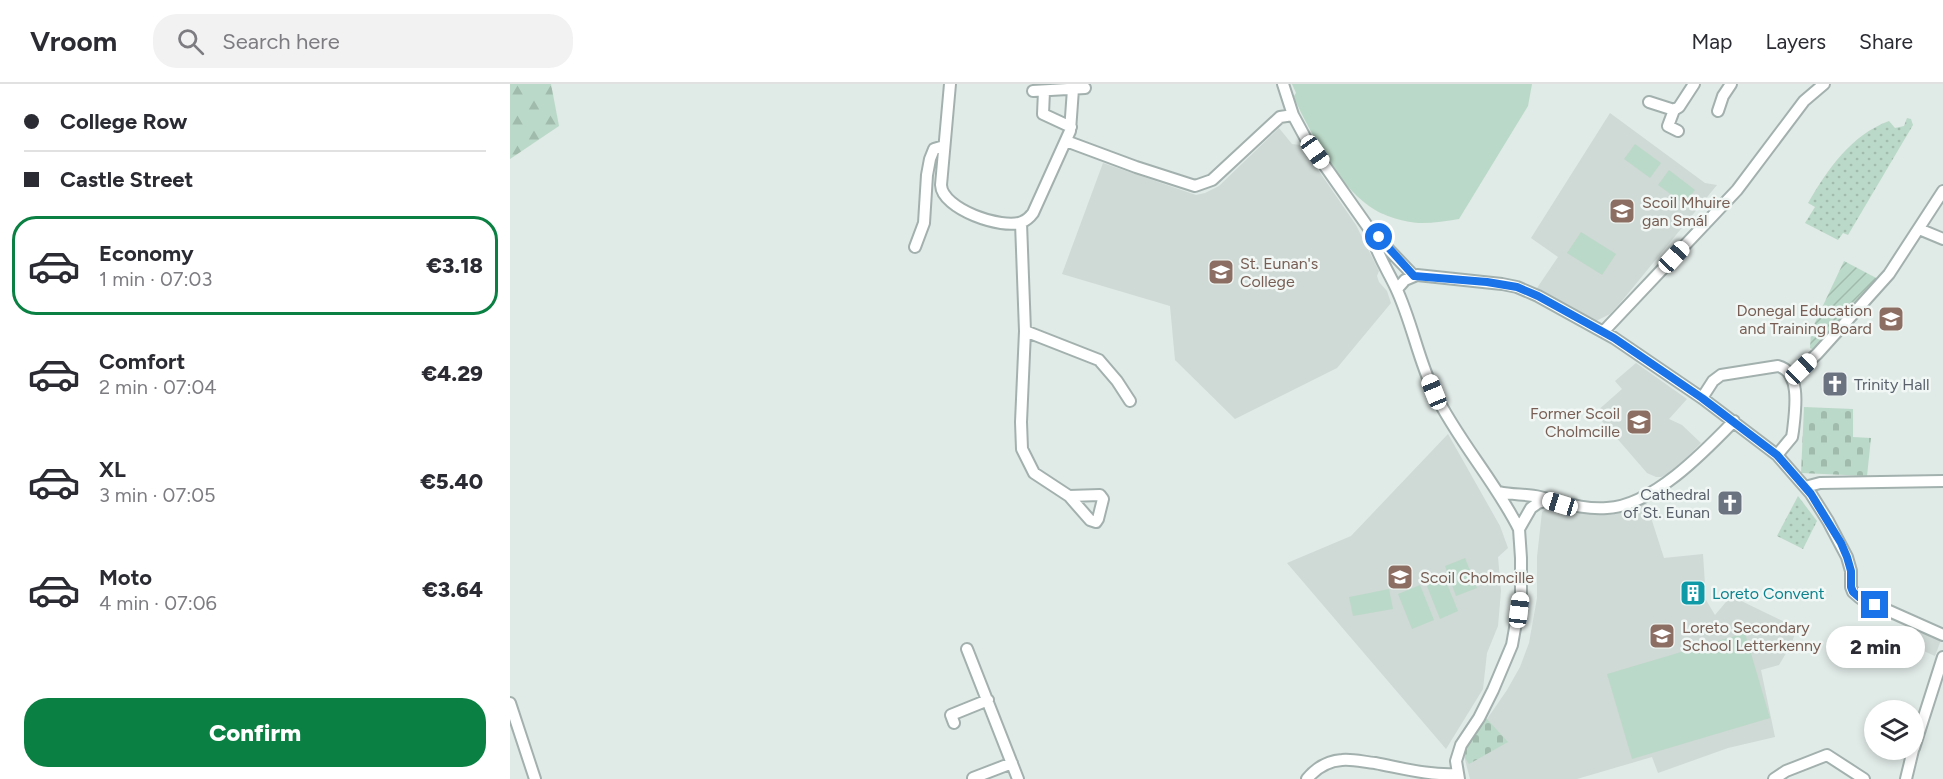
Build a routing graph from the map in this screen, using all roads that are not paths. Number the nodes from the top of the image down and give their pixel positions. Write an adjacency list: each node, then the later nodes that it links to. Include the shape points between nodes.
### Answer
1 (950, 84): 15 (street)
2 (1283, 84): 11 (street)
3 (1694, 84): 9 (street)
4 (1731, 84): 10 (street)
5 (1824, 84): 25 (street, via 1798,107 1737,190)
6 (1085, 88): 7 (street)
7 (1072, 89): 12 (street); 12 (street, via 1038,91 1043,114)
8 (1649, 102): 9 (street)
9 (1674, 110): 13 (street, via 1668,126)
10 (1718, 111)
11 (1293, 115): 14 (street, via 1276,120 1212,180 1195,186); 19 (street)
12 (1071, 128): 14 (street)
13 (1678, 130)
14 (1066, 141): 17 (street, via 1033,213)
15 (944, 146): 17 (street, via 941,189 948,200 996,223); 21 (street, via 934,149 930,159 924,223)
16 (1943, 191): 18 (street)
17 (1021, 223): 24 (street)
18 (1919, 229): 20 (street); 26 (street, via 1873,292)
19 (1370, 230): 22 (street); 23 (street)
20 (1943, 239)
21 (915, 247)
22 (1414, 276): 23 (street); 25 (street, via 1517,287)
23 (1397, 289): 33 (street, via 1434,392)
24 (1025, 331): 28 (street, via 1099,360); 34 (street, via 1022,448 1035,472)
25 (1604, 332): 27 (street)
26 (1792, 376): 27 (street, via 1778,366 1721,375); 30 (street, via 1792,437)
27 (1702, 398): 29 (street)
28 (1130, 401)
29 (1734, 421): 30 (street); 35 (street, via 1687,468 1625,506 1592,508)
30 (1777, 455): 32 (street)
31 (1943, 481): 32 (street, via 1820,483)
32 (1805, 487): 37 (street, via 1841,543 1850,564 1853,592)
33 (1498, 492): 35 (street); 36 (street)
34 (1069, 496)
35 (1548, 500): 36 (street, via 1531,508)
36 (1519, 529): 46 (street, via 1521,594 1512,645 1479,718 1461,745 1456,761)
37 (1943, 635)
38 (967, 649): 40 (street)
39 (1943, 657): 42 (street)
40 (988, 700): 43 (street, via 951,715); 45 (street)
41 (510, 703): 48 (street)
42 (1924, 717)
43 (954, 723)
44 (1911, 760): 53 (street)
45 (1012, 763): 47 (street); 49 (street)
46 (1458, 776): 50 (street, via 1341,759 1315,769)
47 (973, 778)
48 (535, 779)
49 (1018, 779)
50 (1306, 779)
51 (1774, 779): 52 (street, via 1827,755)
52 (1864, 779)
53 (1906, 779)

